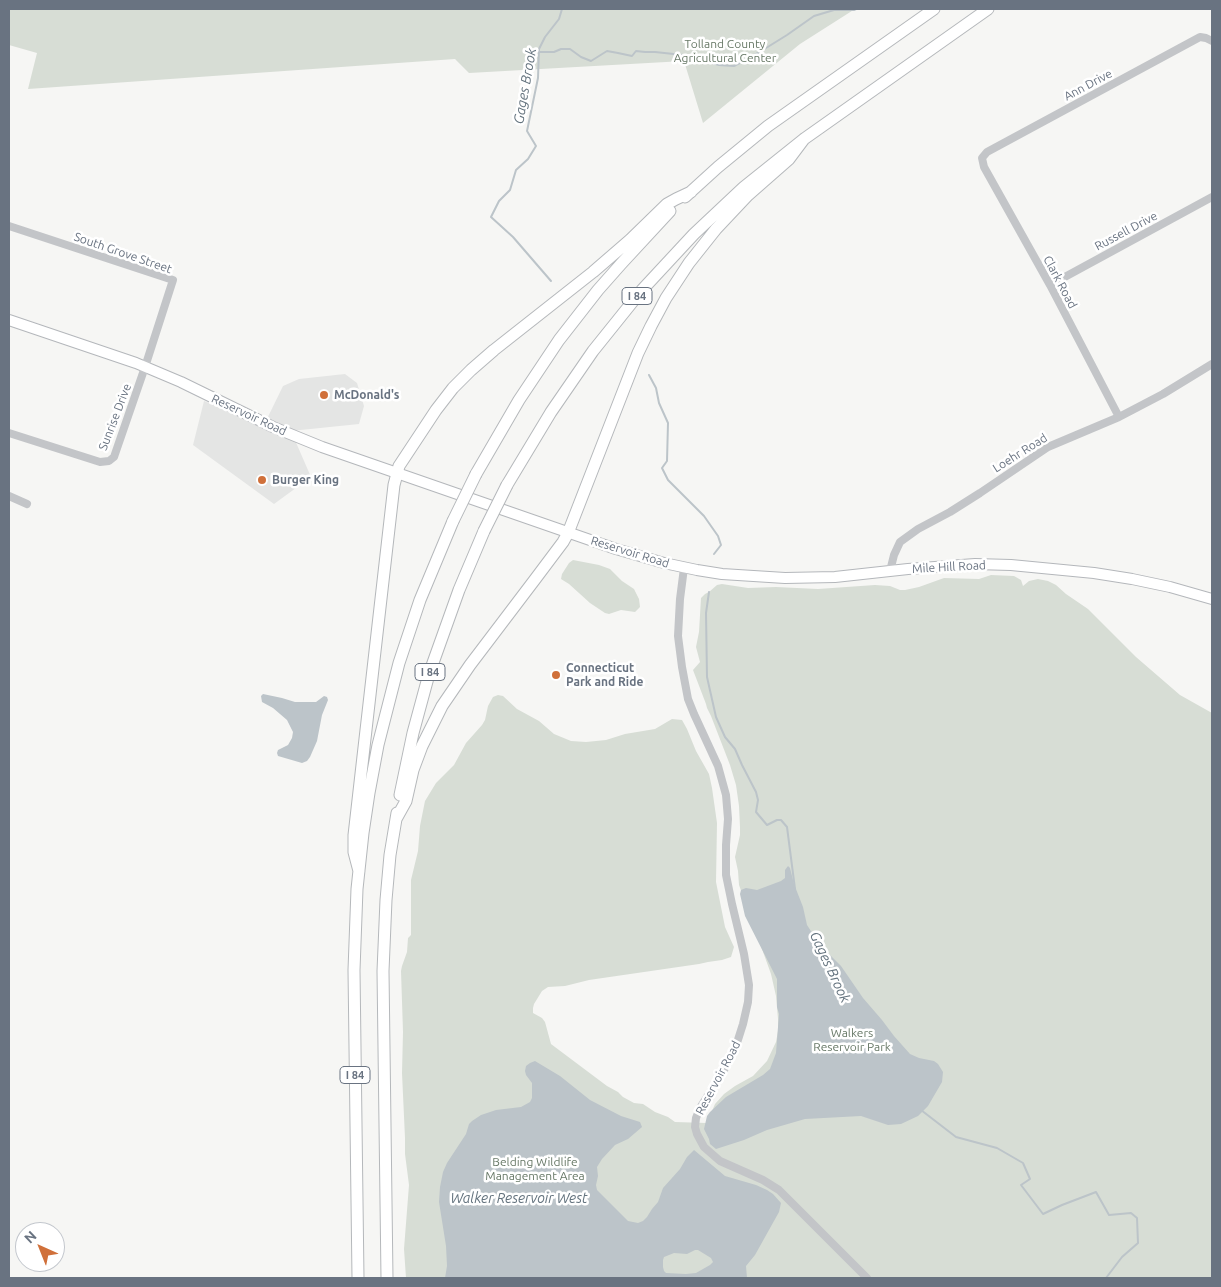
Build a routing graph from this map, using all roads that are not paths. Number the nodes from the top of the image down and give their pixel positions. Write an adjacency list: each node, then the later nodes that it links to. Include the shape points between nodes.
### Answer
1 (934, 9): 6 (highway, I 84, via 776,120)
2 (988, 9): 4 (highway, I 84)
3 (1209, 40): 5 (street, Ann Drive, via 1200,37 987,152)
4 (804, 138): 18 (highway, via 790,159 748,195 716,229 666,298 638,353); 22 (highway, I 84, bridge, via 727,202 677,251 607,333 546,419 507,485 459,590 429,674 413,733)
5 (982, 158): 9 (street, Clark Road)
6 (691, 192): 15 (highway, via 667,204 593,272 471,370 436,410); 23 (highway, I 84, bridge, via 627,257 559,340 518,400 453,520 420,600 389,696 371,777)
7 (1212, 197): 9 (street, Russell Drive)
8 (9, 226): 12 (street, South Grove Street, via 173,280)
9 (1050, 285): 13 (street, Clark Road)
10 (9, 320): 12 (main road, Reservoir Road)
11 (1212, 364): 13 (street, Loehr Road)
12 (145, 367): 14 (street, Sunrise Drive, via 114,457 109,461 100,462); 15 (main road, Reservoir Road, via 295,436)
13 (1119, 417): 20 (street, Loehr Road, via 1048,447 950,512 918,529 900,542)
14 (9, 432)
15 (396, 473): 18 (main road, Reservoir Road); 23 (highway, via 354,835)
16 (9, 496): 17 (street)
17 (27, 504)
18 (568, 533): 19 (main road, Reservoir Road); 22 (highway, via 442,706 422,746 406,801)
19 (684, 568): 20 (main road, Mile Hill Road, via 728,575 785,578); 26 (street, Reservoir Road, via 678,636 682,667 691,707 718,766 726,795 726,875 749,985 748,1002 736,1046 700,1108 695,1126 697,1134 704,1147 720,1161 779,1190)
20 (890, 571): 21 (main road, Mile Hill Road, via 975,564 1011,565 1132,579)
21 (1212, 599)
22 (396, 819): 25 (highway, I 84, via 386,900 383,971)
23 (359, 871): 24 (highway, I 84, via 354,970)
24 (358, 1278)
25 (386, 1278)
26 (867, 1278)

